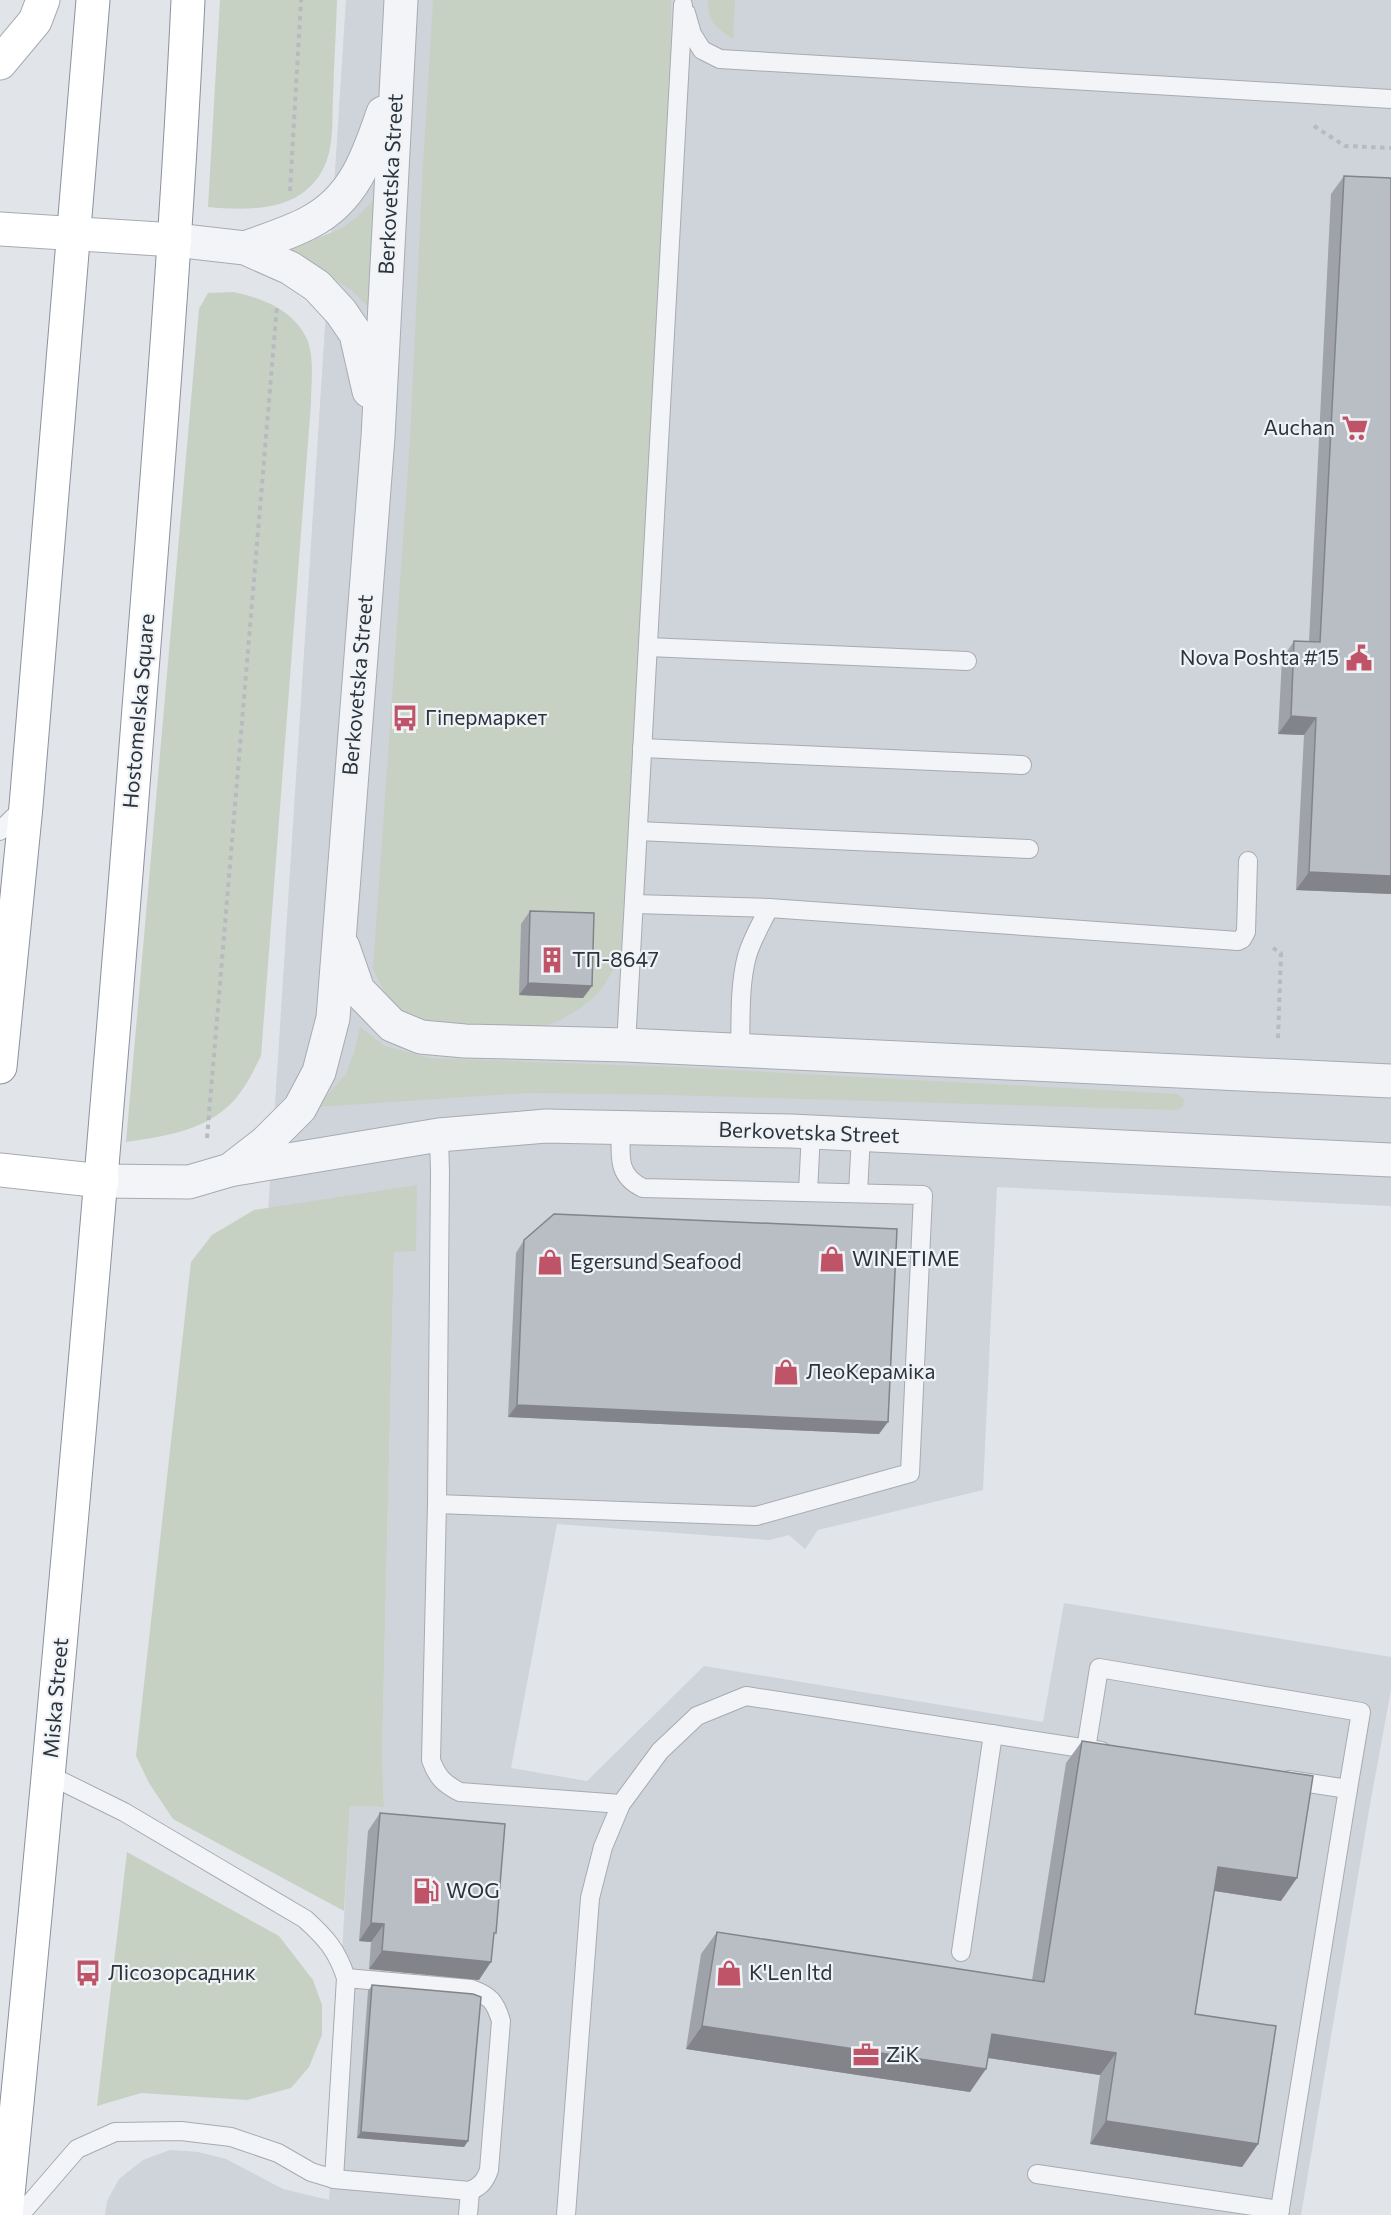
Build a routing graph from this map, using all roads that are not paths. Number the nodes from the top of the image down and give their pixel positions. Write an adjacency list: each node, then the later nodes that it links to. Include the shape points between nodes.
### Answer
1 (43, 0): 6 (main road, via 35,21)
2 (93, 0): 10 (main road)
3 (188, 0): 11 (main road, Hostomelska Square)
4 (401, 0): 7 (street)
5 (683, 3): 8 (lane, via 702,50 720,59); 14 (lane)
6 (0, 63)
7 (397, 71): 12 (street, Berkovetska Street, via 367,159 334,206 319,217); 13 (street, Berkovetska Street)
8 (1391, 99)
9 (0, 229): 10 (main road)
10 (74, 233): 11 (main road); 18 (main road)
11 (175, 240): 12 (street, Berkovetska Street); 37 (main road, Hostomelska Square)
12 (245, 248): 13 (street, Berkovetska Street, via 317,286 341,312 356,334)
13 (378, 437): 25 (street, Berkovetska Street)
14 (648, 647): 15 (lane); 16 (lane)
15 (967, 661)
16 (642, 748): 17 (lane); 20 (lane)
17 (1022, 765)
18 (26, 806): 19 (lane); 28 (main road)
19 (0, 831)
20 (638, 831): 21 (lane); 23 (lane)
21 (1029, 849)
22 (1248, 861): 24 (lane, via 1246,932 1238,941)
23 (634, 904): 24 (lane); 26 (lane)
24 (769, 908): 27 (lane, via 747,957)
25 (339, 934): 26 (street, Berkovetska Street, via 358,990 392,1025 421,1037); 36 (street, Berkovetska Street, via 333,1017 319,1072 300,1108 267,1142)
26 (626, 1045): 27 (street, Berkovetska Street)
27 (740, 1051): 29 (street, Berkovetska Street)
28 (0, 1067)
29 (1391, 1081)
30 (621, 1127): 31 (street, Berkovetska Street); 32 (street, Berkovetska Street, via 546,1125); 38 (lane, via 624,1175 643,1188)
31 (810, 1132): 33 (street, Berkovetska Street); 38 (lane)
32 (439, 1135): 36 (street, Berkovetska Street); 40 (lane)
33 (861, 1135): 34 (street, Berkovetska Street); 39 (lane)
34 (1391, 1160)
35 (0, 1170): 37 (main road)
36 (230, 1170): 37 (street, Berkovetska Street, via 189,1182)
37 (102, 1181): 44 (main road, Miska Street)
38 (808, 1192): 39 (lane)
39 (858, 1194): 40 (lane, via 923,1196 910,1473 756,1516)
40 (437, 1504): 47 (lane, via 431,1760 435,1773 445,1785 460,1792)
41 (993, 1734): 42 (lane); 47 (lane, via 746,1696 697,1716 660,1751); 48 (lane)
42 (1086, 1749): 43 (lane); 46 (lane, via 1099,1668 1361,1712)
43 (1121, 1754)
44 (49, 1775): 49 (lane, via 124,1812 305,1919 326,1938); 54 (main road, Miska Street)
45 (1269, 1777): 46 (lane)
46 (1348, 1790): 53 (lane)
47 (621, 1804): 57 (lane, via 603,1847 590,1898)
48 (961, 1952)
49 (346, 1978): 51 (lane); 52 (lane, via 471,1989 487,1995 497,2007 501,2021 489,2170 479,2187)
50 (1037, 2174): 53 (lane)
51 (334, 2180): 52 (lane); 55 (lane, via 278,2153 231,2137 181,2131 114,2132 77,2149)
52 (470, 2191): 56 (lane)
53 (1280, 2213)
54 (6, 2215)
55 (20, 2215)
56 (468, 2215)
57 (566, 2215)

